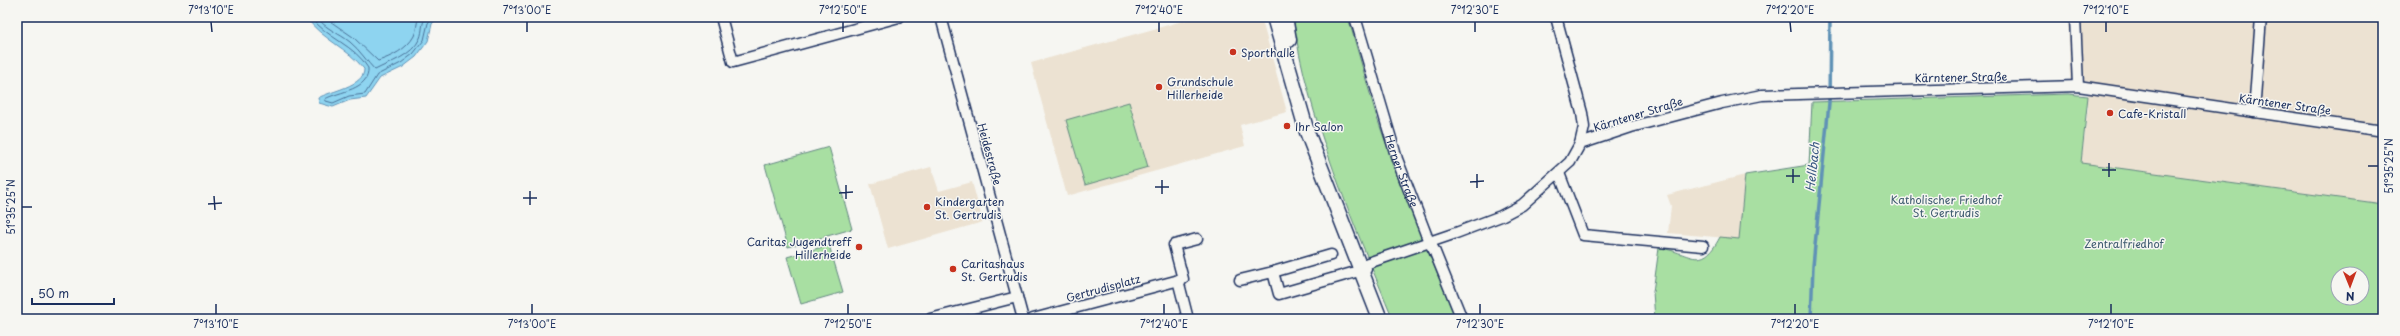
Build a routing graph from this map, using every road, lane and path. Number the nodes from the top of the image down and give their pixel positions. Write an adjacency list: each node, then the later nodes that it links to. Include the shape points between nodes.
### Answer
1 (721, 17): 2 (street, via 733,62)
2 (899, 17)
3 (941, 17): 23 (street, Heidestraße)
4 (1274, 17): 19 (main road, via 1307,132)
5 (1285, 17): 19 (main road, via 1295,65 1324,156)
6 (1355, 17): 16 (street, Herner Straße, via 1397,160)
7 (1556, 17): 13 (street, via 1582,113 1584,127)
8 (2075, 17): 10 (street)
9 (2261, 17): 11 (street)
10 (2078, 86): 11 (street, Kärntener Straße); 13 (street, Kärntener Straße, via 1762,95 1722,102)
11 (2254, 112): 12 (street, Kärntener Straße)
12 (2383, 131)
13 (1580, 144): 14 (street, via 1570,162)
14 (1558, 173): 16 (street, via 1522,205 1501,216); 17 (street, via 1583,235)
15 (1197, 239): 21 (street, via 1174,245 1183,279)
16 (1429, 242): 19 (street); 30 (street, Herner Straße)
17 (1703, 246)
18 (1332, 255): 20 (street)
19 (1365, 268): 20 (street, via 1279,294); 28 (main road); 29 (main road)
20 (1273, 272): 22 (street)
21 (1178, 280): 26 (street, Gertrudisplatz); 27 (street)
22 (1240, 280)
23 (1017, 297): 24 (street); 25 (street, Heidestraße)
24 (930, 319)
25 (1023, 319)
26 (1033, 319)
27 (1188, 319)
28 (1380, 319)
29 (1388, 319)
30 (1462, 319)

